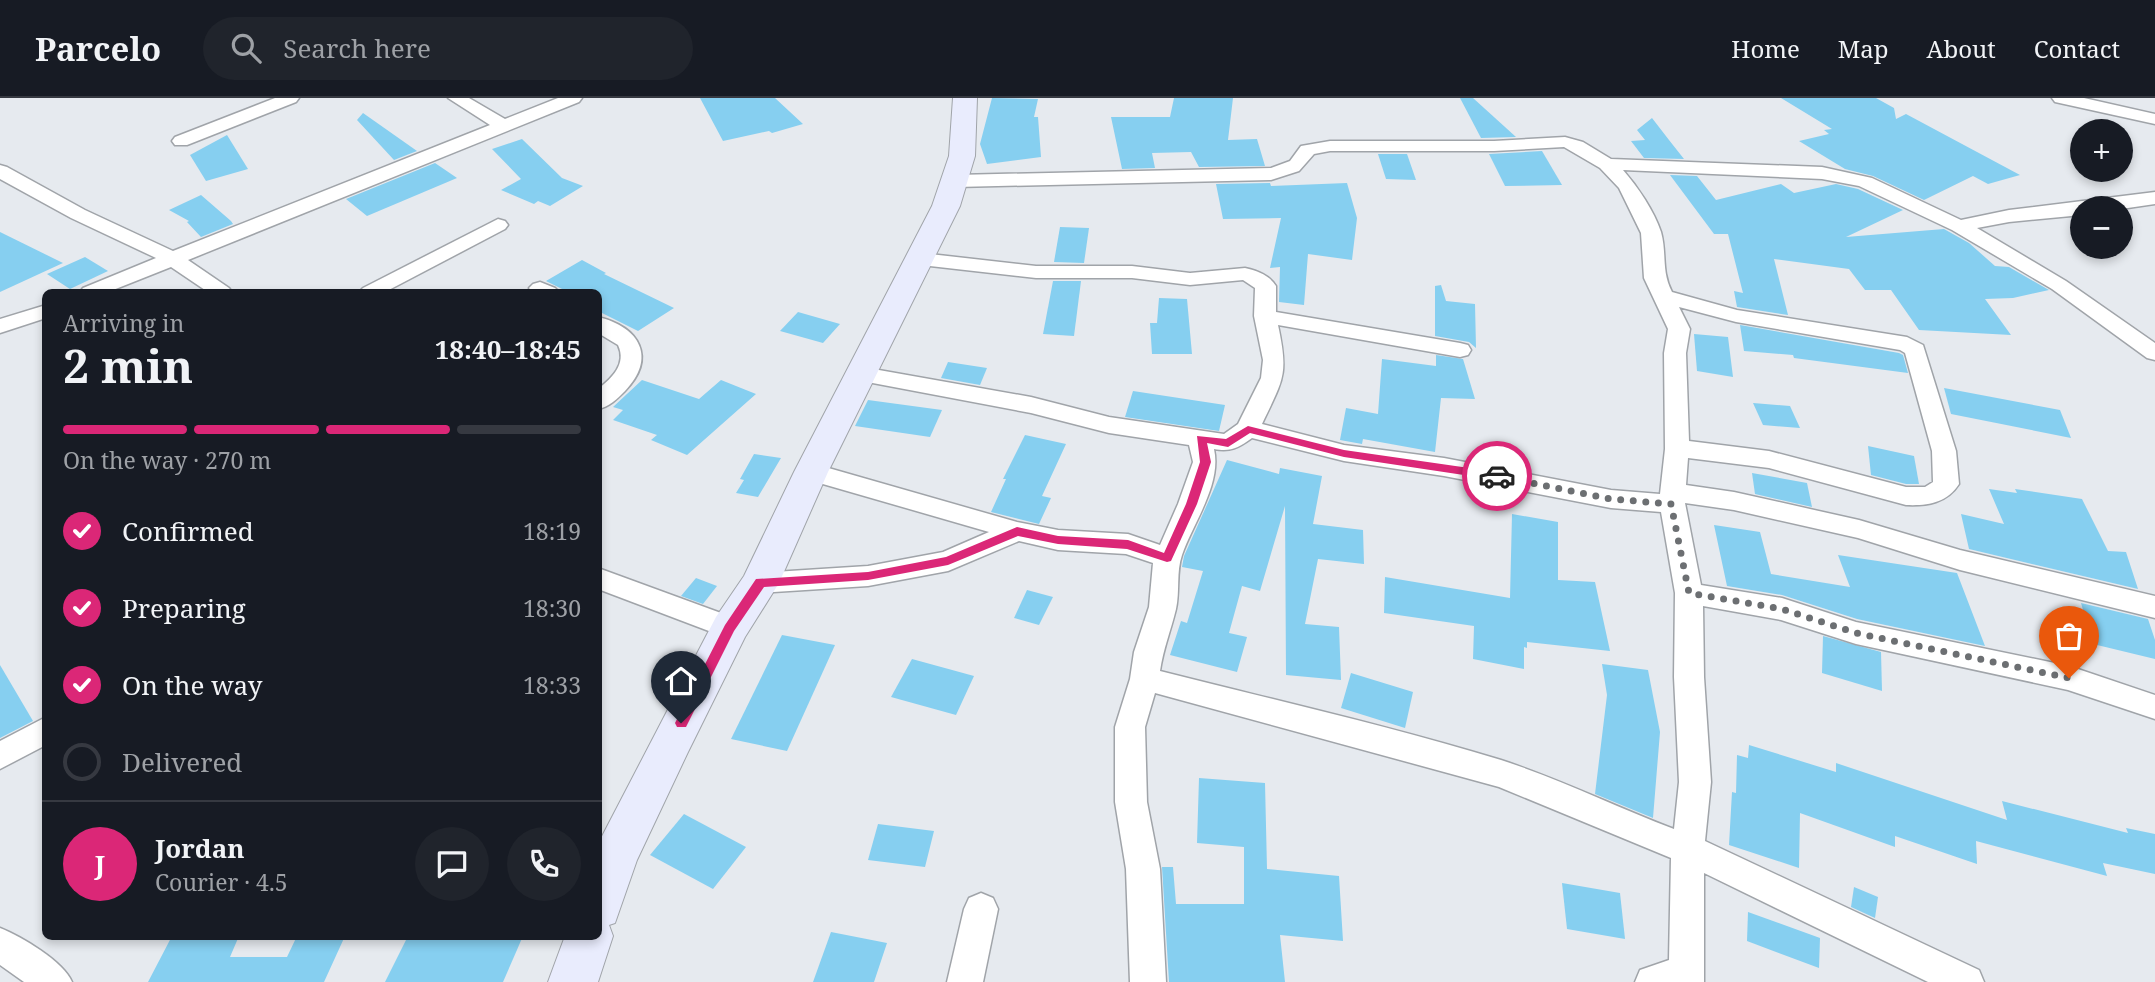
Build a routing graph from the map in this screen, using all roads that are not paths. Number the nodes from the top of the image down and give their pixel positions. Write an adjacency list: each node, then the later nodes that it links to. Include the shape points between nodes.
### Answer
1 (290, 98): 8 (street)
2 (457, 98): 7 (street)
3 (573, 98): 7 (street)
4 (965, 98): 11 (street)
5 (2061, 98): 6 (street)
6 (2155, 119)
7 (504, 126): 17 (street)
8 (181, 141)
9 (1607, 164): 11 (street, via 1565,142 1329,146 1307,150 1294,168 1271,174); 16 (street, via 1822,173 1866,182); 22 (street, via 1627,186 1651,233 1654,278)
10 (0, 171): 17 (street)
11 (956, 181): 18 (street)
12 (2155, 198): 13 (street)
13 (2133, 201)
14 (2070, 209): 16 (street)
15 (498, 225): 21 (street)
16 (1959, 226): 28 (street, via 2059,285)
17 (170, 258): 19 (street); 20 (street)
18 (921, 259): 24 (street, via 1036,272 1132,272 1190,279 1245,274 1266,286); 29 (street)
19 (97, 289)
20 (217, 289)
21 (376, 289)
22 (1665, 297): 33 (street, via 1679,329 1675,353); 33 (street, via 1735,316 1908,344 1915,350 1944,451 1946,484 1938,493 1917,497 1721,451)
23 (42, 312): 25 (street)
24 (1265, 316): 27 (street); 31 (street, via 1275,360)
25 (0, 326)
26 (602, 326): 30 (street, via 626,341 632,357 627,376)
27 (1460, 350)
28 (2155, 353)
29 (862, 374): 32 (street, via 1031,405 1109,425); 34 (street)
30 (602, 398)
31 (1248, 429): 32 (street, via 1228,443); 35 (street, via 1344,453 1611,499)
32 (1200, 438): 37 (street, via 1205,462)
33 (1677, 449): 35 (street)
34 (811, 472): 36 (street); 39 (street)
35 (1672, 498): 40 (street); 41 (street, via 1734,501 1859,529 1960,560)
36 (1017, 531): 37 (street, via 1058,540 1128,544); 39 (street, via 948,561 868,576)
37 (1167, 558): 43 (street, via 1163,607 1148,652)
38 (602, 580): 42 (street)
39 (760, 583): 42 (street)
40 (1689, 593): 44 (street, via 1782,609 1856,633 2069,678); 47 (street, via 1695,782)
41 (2155, 607)
42 (730, 628): 48 (street, via 615,858)
43 (1145, 679): 47 (street, via 1501,774); 57 (street, via 1130,727 1130,789 1143,869)
44 (2155, 707)
45 (42, 732): 46 (street)
46 (0, 756)
47 (1688, 849): 52 (street); 53 (street)
48 (602, 895)
49 (981, 909): 56 (street)
50 (588, 940): 55 (street)
51 (0, 945): 54 (street)
52 (1674, 979)
53 (1960, 980)
54 (54, 982)
55 (573, 982)
56 (965, 982)
57 (1148, 982)

